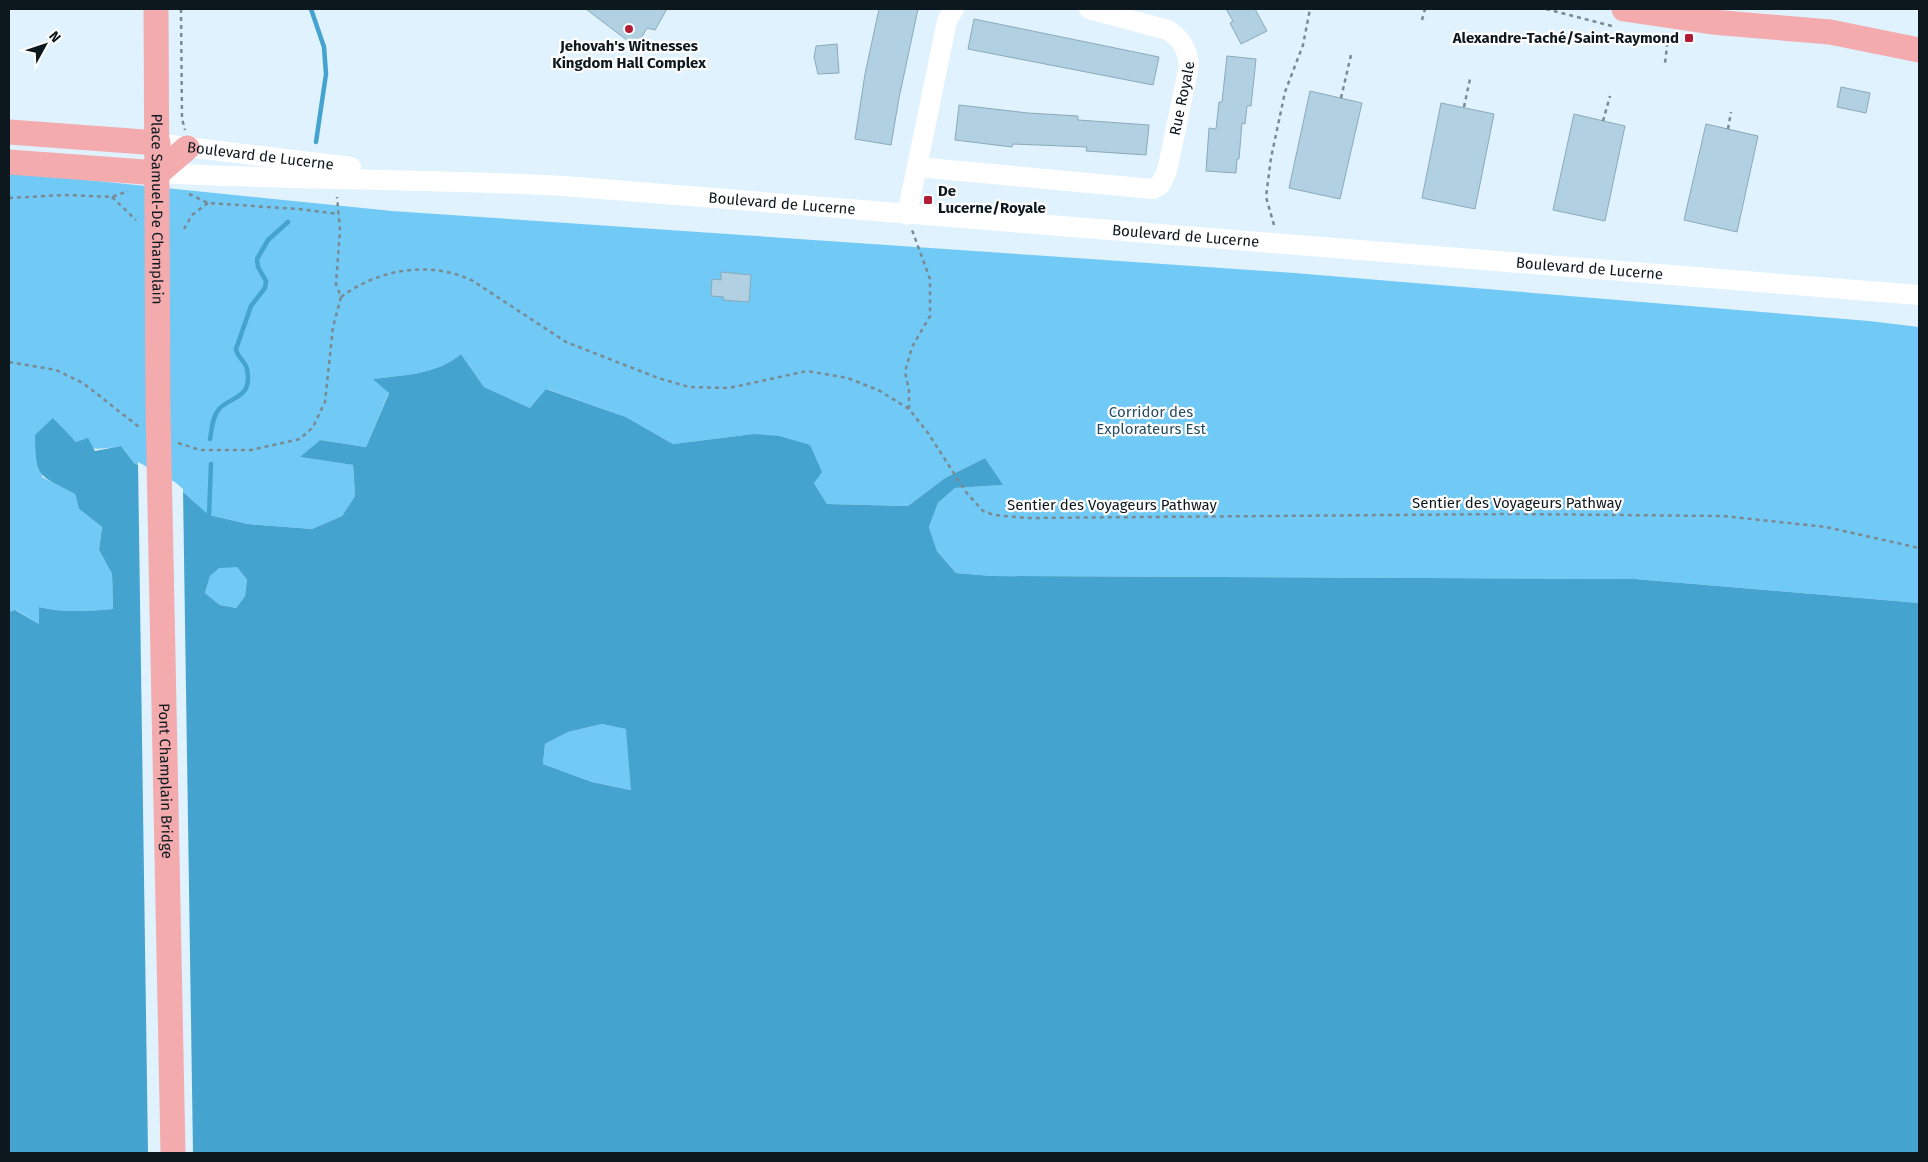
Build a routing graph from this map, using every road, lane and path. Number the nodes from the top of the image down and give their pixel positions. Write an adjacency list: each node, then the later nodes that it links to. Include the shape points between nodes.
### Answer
1 (156, 9): 25 (main road, Place Samuel-De Champlain)
2 (181, 9): 24 (path, via 182,119)
3 (954, 9): 27 (street, via 947,21)
4 (1089, 9): 27 (street, Rue Royale, via 1168,30 1177,36 1188,56 1189,66 1167,171 1160,185 1153,189)
5 (1310, 9): 40 (path, via 1303,45 1285,92 1267,185 1267,204 1275,226)
6 (1425, 9): 10 (path)
7 (1546, 9): 9 (path)
8 (1755, 9): 11 (main road)
9 (1621, 18): 11 (main road)
10 (1422, 20)
11 (1830, 32): 13 (main road)
12 (1644, 34): 15 (path, via 1668,38)
13 (1919, 50)
14 (1351, 55): 18 (path)
15 (1665, 63)
16 (1470, 79): 19 (path)
17 (1610, 96): 21 (path)
18 (1340, 98)
19 (1464, 107)
20 (1731, 112): 22 (path)
21 (1603, 121)
22 (1728, 129)
23 (9, 132): 25 (main road, Boulevard de Lucerne)
24 (189, 141): 25 (street, Boulevard de Lucerne); 28 (main road); 31 (street, Boulevard de Lucerne)
25 (158, 143): 28 (main road, Place Samuel-De Champlain); 30 (main road)
26 (9, 162): 30 (main road, Boulevard de Lucerne)
27 (917, 167): 37 (street)
28 (158, 172): 29 (street, Boulevard de Lucerne); 30 (main road, Boulevard de Lucerne); 39 (main road, Place Samuel-De Champlain)
29 (334, 178): 31 (street, Boulevard de Lucerne); 36 (path)
30 (131, 180): 33 (path, via 118,196)
31 (452, 180): 37 (street, Boulevard de Lucerne, via 564,186)
32 (189, 194): 35 (path)
33 (112, 197): 34 (path); 39 (path)
34 (9, 198)
35 (208, 203): 36 (path); 38 (path, via 192,215)
36 (339, 214): 42 (path, via 336,284)
37 (907, 215): 40 (street, Boulevard de Lucerne); 45 (path, via 930,279 930,316 912,347 906,372)
38 (184, 229)
39 (157, 240): 44 (main road, Place Samuel-De Champlain)
40 (1274, 245): 41 (street, Boulevard de Lucerne)
41 (1919, 295)
42 (341, 297): 45 (path, Sentier des Voyageurs Pathway, via 364,283 391,274 420,268 441,269 473,281 566,342 658,378 690,387 729,388 808,371 848,378 880,391); 47 (path, via 333,327 324,402 313,427 300,439 250,450 226,451 200,450)
43 (9, 362): 46 (path, via 56,370 83,383)
44 (158, 409): 49 (main road, Pont Champlain Bridge)
45 (909, 409): 48 (path, Sentier des Voyageurs Pathway, via 966,492 984,511 1006,517 1724,516 1826,527)
46 (142, 430)
47 (174, 442)
48 (1919, 548)
49 (173, 1153)

